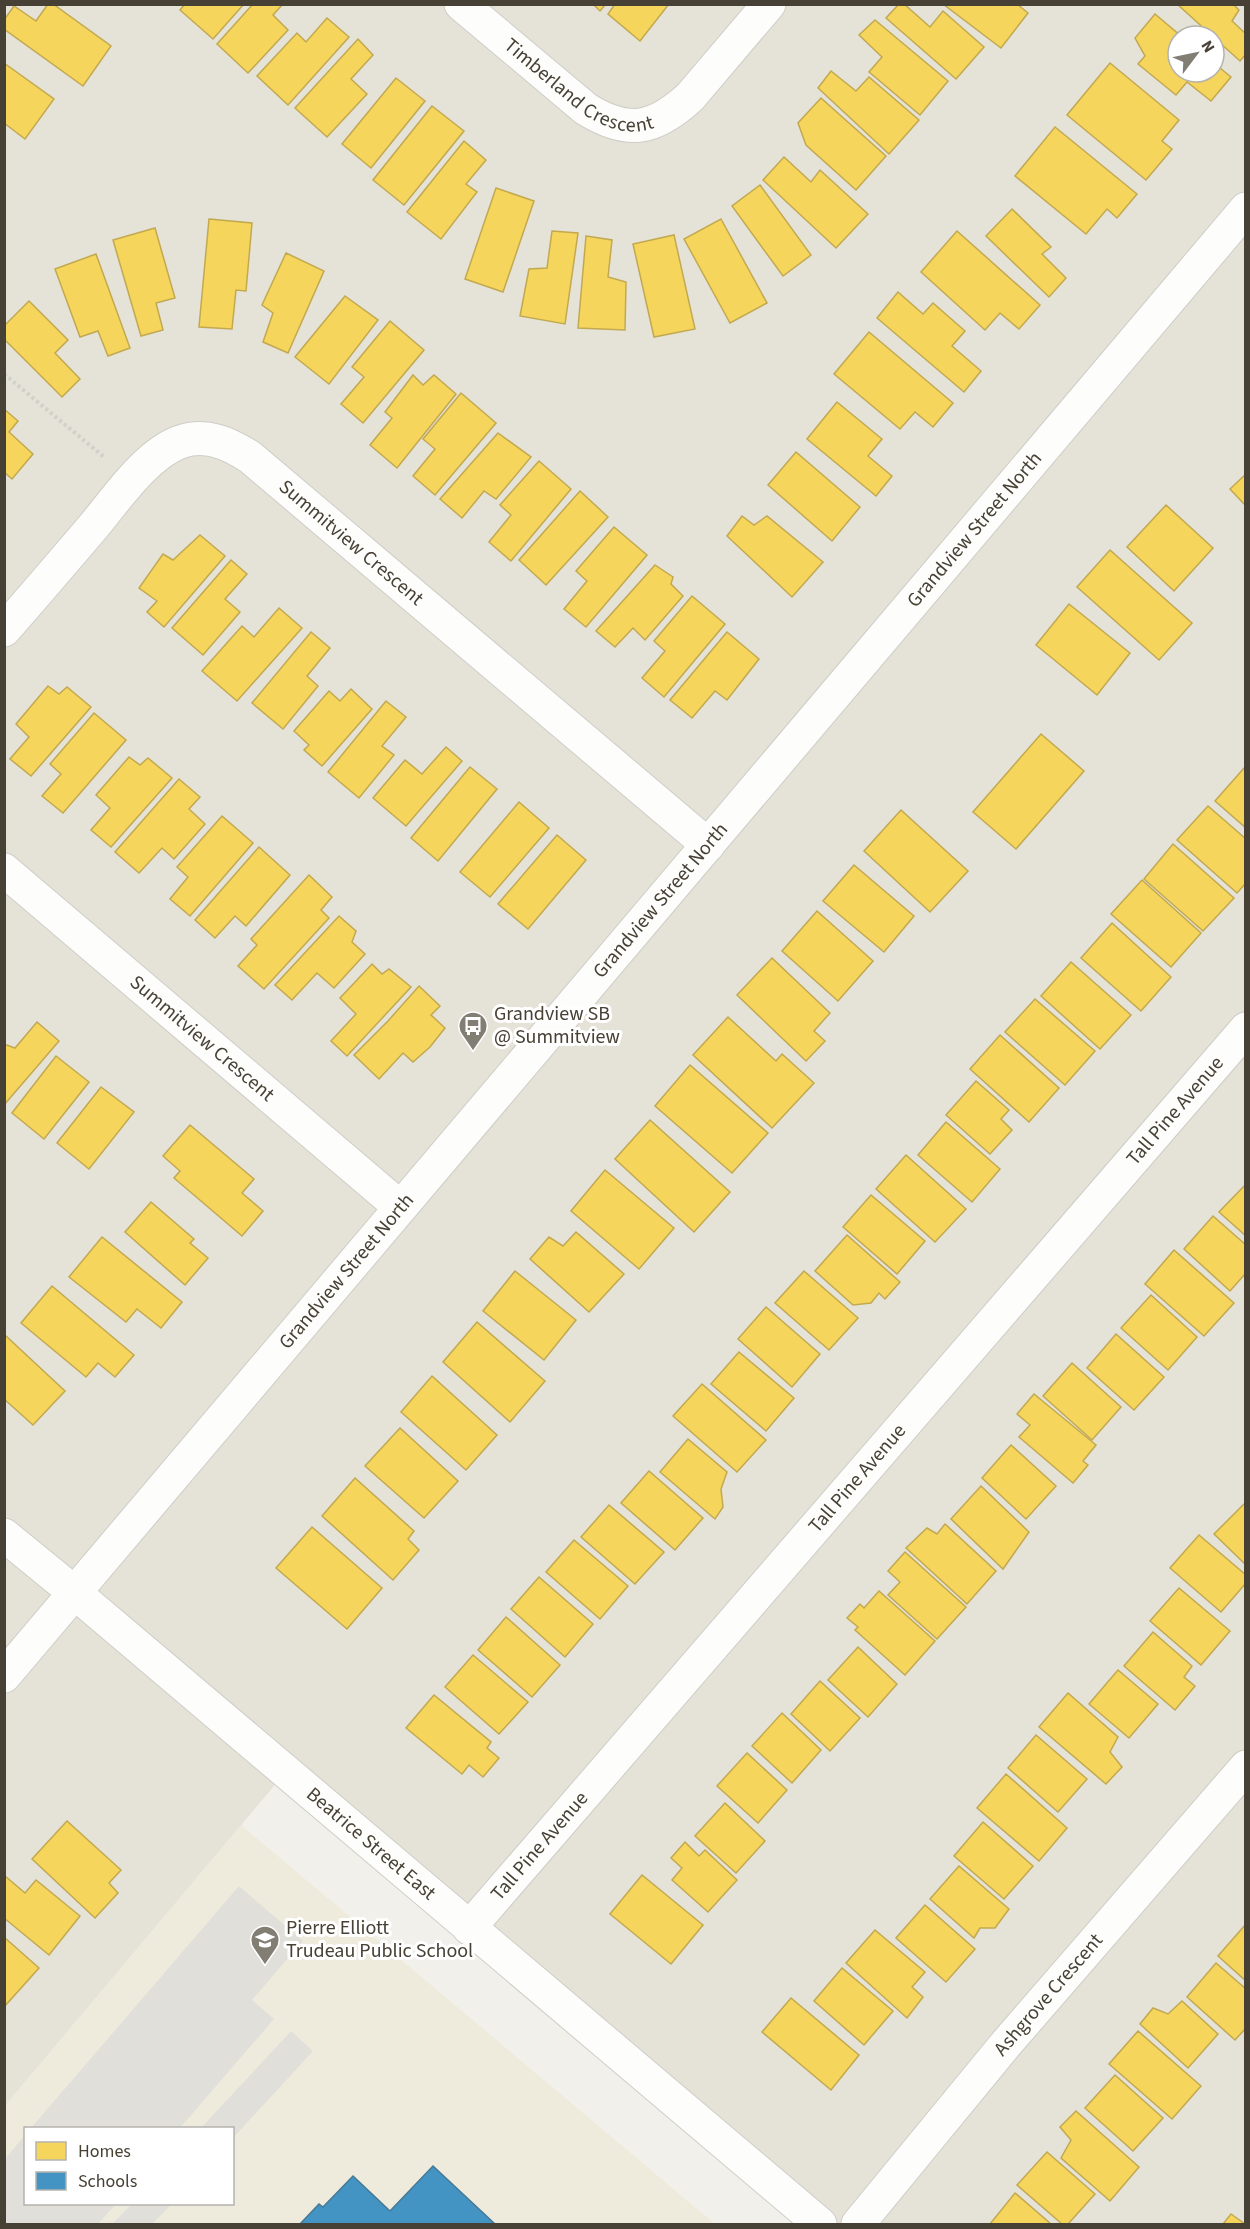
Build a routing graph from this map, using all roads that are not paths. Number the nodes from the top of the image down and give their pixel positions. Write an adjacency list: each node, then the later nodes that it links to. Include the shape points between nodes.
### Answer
1 (461, 4): 2 (street, Timberland Crescent, via 586,109 604,121 643,126 660,120 690,97)
2 (769, 4)
3 (1245, 209): 5 (street, Grandview Street North)
4 (4, 630): 5 (street, Summitview Crescent, via 156,457 182,442 210,439 225,443 238,449)
5 (708, 844): 8 (street, Grandview Street North)
6 (4, 870): 8 (street, Summitview Crescent)
7 (1245, 1029): 13 (street, Tall Pine Avenue)
8 (400, 1208): 10 (street, Grandview Street North)
9 (4, 1534): 10 (street, Beatrice Street East)
10 (75, 1593): 11 (street, Grandview Street North); 13 (street, Beatrice Street East)
11 (4, 1676)
12 (1245, 1767): 15 (street, Ashgrove Crescent)
13 (469, 1928): 14 (street, Beatrice Street East)
14 (820, 2224)
15 (858, 2224)

